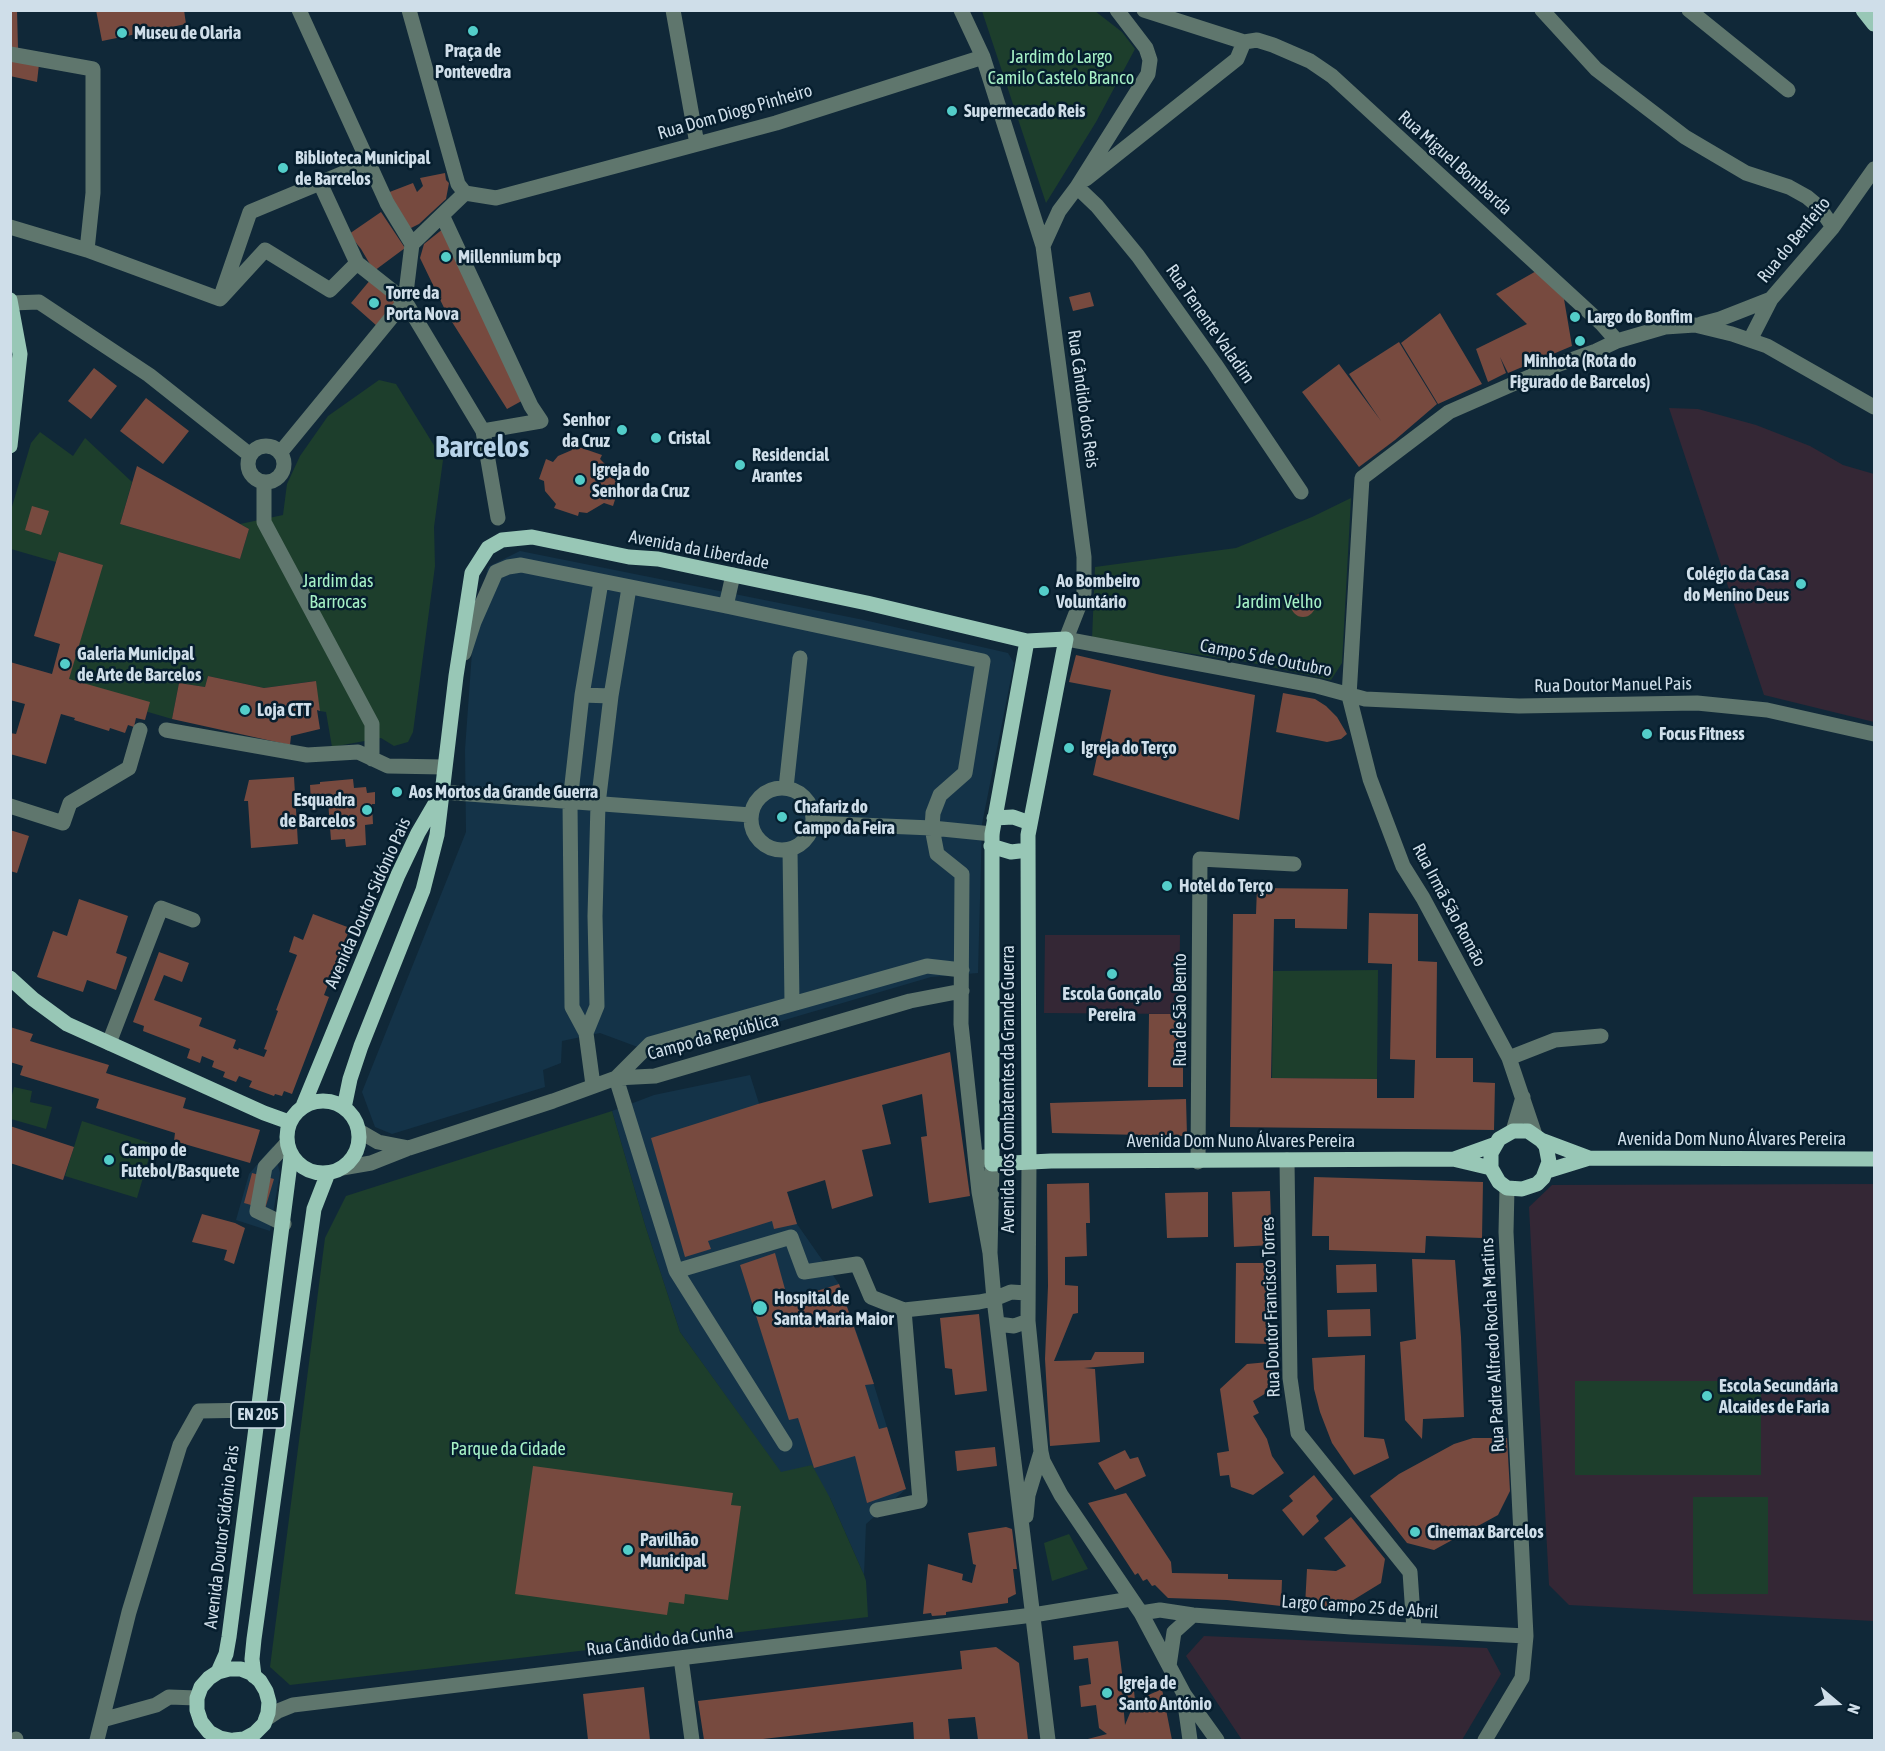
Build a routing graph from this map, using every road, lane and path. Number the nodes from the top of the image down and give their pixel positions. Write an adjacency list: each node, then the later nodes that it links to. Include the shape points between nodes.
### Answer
1 (299, 10): 16 (street)
2 (409, 10): 20 (street, via 458,184)
3 (673, 10): 15 (street)
4 (961, 10): 13 (street, Rua Cândido dos Reis)
5 (1117, 10): 19 (street, via 1146,48 1150,60 1148,74)
6 (1144, 10): 11 (street, Rua Miguel Bombarda)
7 (1542, 10): 23 (street, via 1596,69 1685,137 1746,173 1807,197)
8 (1689, 10): 14 (street)
9 (1863, 10): 10 (main road)
10 (1875, 24)
11 (1244, 42): 19 (street, via 1237,59); 34 (street, Rua Miguel Bombarda, via 1257,40 1273,45 1310,61 1332,76)
12 (10, 54): 26 (street, via 93,69 93,193)
13 (983, 57): 15 (street, Rua Dom Diogo Pinheiro); 25 (street, Rua Cândido dos Reis)
14 (1788, 90)
15 (697, 144): 20 (street, Rua Dom Diogo Pinheiro, via 496,198)
16 (368, 163): 18 (street); 24 (street)
17 (1875, 170): 23 (street, Rua do Benfeito)
18 (320, 183): 27 (street); 28 (street, via 250,212)
19 (1077, 187): 25 (street, via 1059,211); 41 (street, Rua Tenente Valadim, via 1138,256)
20 (465, 193): 21 (street)
21 (442, 215): 24 (street); 36 (street, via 541,421)
22 (10, 227): 26 (street)
23 (1833, 227): 29 (street, Rua do Benfeito)
24 (412, 244): 31 (street)
25 (1043, 246): 47 (street, Rua Cândido dos Reis, via 1084,557 1084,593)
26 (87, 250): 28 (street)
27 (357, 263): 28 (street, via 330,290 265,249); 31 (street)
28 (221, 298)
29 (1771, 299): 32 (street, Rua do Benfeito, via 1720,320); 33 (street)
30 (11, 301): 37 (main road, via 20,354); 39 (street, via 39,302 150,375)
31 (405, 301): 36 (street); 38 (street)
32 (1695, 325): 33 (street); 34 (street, via 1665,327)
33 (1750, 340): 35 (street)
34 (1617, 341): 53 (street, Campo 5 de Outubro, via 1449,412 1362,478)
35 (1875, 407)
36 (483, 431): 42 (street)
37 (10, 446)
38 (280, 453): 39 (street, via 261,446); 40 (street, via 284,459 282,473)
39 (250, 455): 40 (street, via 249,473)
40 (264, 482): 57 (street, via 264,522 372,724)
41 (1301, 492)
42 (498, 518)
43 (733, 575): 46 (street); 48 (main road, Avenida da Liberdade); 50 (main road, Avenida da Liberdade, via 532,537 502,540 488,548 472,573)
44 (601, 582): 45 (street); 50 (street, via 521,566 496,572); 51 (street)
45 (629, 588): 46 (street); 52 (street)
46 (726, 606): 68 (street, via 983,661 965,773 940,795)
47 (1066, 639): 48 (main road, Avenida da Liberdade); 53 (street, Campo 5 de Outubro, via 1317,686); 67 (main road, Avenida dos Combatentes da Grande Guerra)
48 (1027, 641): 65 (main road, Avenida dos Combatentes da Grande Guerra)
49 (800, 658): 59 (street)
50 (456, 676): 58 (main road, Avenida da Liberdade)
51 (582, 694): 52 (street); 61 (street)
52 (611, 696): 62 (street)
53 (1348, 696): 56 (street, Rua Doutor Manuel Pais, via 1519,706 1696,704 1767,710); 83 (street, Rua Irmã São Romão, via 1370,779 1403,866)
54 (140, 730): 63 (street, via 129,768 70,803 63,823)
55 (166, 730): 57 (street, via 307,755 358,752)
56 (1875, 734)
57 (372, 759): 58 (street, via 388,766)
58 (444, 767): 60 (main road, Avenida da Liberdade)
59 (786, 788): 64 (street, via 763,794); 66 (street, via 807,800)
60 (442, 792): 61 (street); 87 (main road, Avenida Doutor Sidónio Pais, via 398,875); 88 (main road, Avenida Doutor Sidónio Pais, via 437,835 423,890 361,1046)
61 (570, 802): 62 (street); 74 (street)
62 (598, 804): 64 (street); 73 (street)
63 (10, 806)
64 (751, 815): 70 (street, via 757,838 766,846)
65 (994, 818): 67 (main road, via 1013,817); 69 (main road, Avenida dos Combatentes da Grande Guerra)
66 (813, 823): 68 (street); 70 (street, via 809,834)
67 (1030, 823): 71 (main road, Avenida dos Combatentes da Grande Guerra)
68 (932, 828): 69 (street); 76 (street, via 937,854 962,874)
69 (992, 840): 71 (main road, via 1011,852); 103 (main road, Avenida dos Combatentes da Grande Guerra)
70 (790, 849): 79 (street)
71 (1028, 850): 101 (main road, Avenida dos Combatentes da Grande Guerra)
72 (1294, 864): 102 (street, Rua de São Bento, via 1200,859)
73 (596, 916): 74 (street); 80 (street, via 597,1006)
74 (571, 918): 80 (street, via 572,1007)
75 (193, 920): 82 (street, via 161,908)
76 (962, 970): 78 (street); 79 (street, via 927,966)
77 (10, 978): 82 (main road, via 67,1024)
78 (962, 991): 84 (street, Campo da República, via 910,1001 656,1076); 93 (street, via 961,1024)
79 (792, 1004): 84 (street, via 650,1044)
80 (586, 1033): 85 (street)
81 (1601, 1036): 83 (street, via 1555,1040)
82 (109, 1043): 89 (main road)
83 (1509, 1058): 86 (street, Rua Irmã São Romão)
84 (616, 1078): 85 (street, Campo da República); 110 (street)
85 (593, 1085): 95 (street, Campo da República)
86 (1523, 1097): 91 (street); 92 (street, Rua Irmã São Romão)
87 (303, 1106): 88 (main road, via 324,1101); 89 (main road)
88 (344, 1108): 90 (main road)
89 (290, 1122): 96 (main road, EN 205, via 286,1132)
90 (359, 1131): 95 (street, Campo da República, via 378,1142); 105 (main road, EN 205, via 356,1152)
91 (1513, 1131): 92 (main road, Avenida Dom Nuno Álvares Pereira); 94 (main road, Avenida Dom Nuno Álvares Pereira)
92 (1538, 1137): 97 (main road, Avenida Dom Nuno Álvares Pereira); 106 (main road, via 1548,1154)
93 (973, 1142): 103 (street); 109 (street)
94 (1493, 1145): 100 (main road, Avenida Dom Nuno Álvares Pereira); 104 (main road)
95 (409, 1148): 105 (street, Campo da República, via 371,1163)
96 (289, 1149): 105 (main road, via 307,1170); 108 (main road, Avenida Doutor Sidónio Pais / EN 205); 108 (street, via 265,1167 257,1211)
97 (1589, 1158): 98 (main road, Avenida Dom Nuno Álvares Pereira); 106 (main road, Avenida Dom Nuno Álvares Pereira)
98 (1875, 1159)
99 (1287, 1160): 100 (main road, Avenida Dom Nuno Álvares Pereira); 102 (main road, Avenida Dom Nuno Álvares Pereira); 126 (street, Rua Doutor Francisco Torres, via 1290,1378 1298,1433 1410,1572)
100 (1453, 1160): 104 (main road, Avenida Dom Nuno Álvares Pereira)
101 (1029, 1161): 102 (main road, Avenida Dom Nuno Álvares Pereira); 103 (main road, Avenida Dom Nuno Álvares Pereira); 111 (street, Avenida dos Combatentes da Grande Guerra)
102 (1198, 1162)
103 (992, 1164): 109 (street, Avenida dos Combatentes da Grande Guerra)
104 (1491, 1168): 107 (main road)
105 (335, 1171): 117 (main road, EN 205, via 314,1209)
106 (1547, 1171): 107 (main road, Avenida Dom Nuno Álvares Pereira, via 1530,1187)
107 (1508, 1188): 127 (street, Rua Padre Alfredo Rocha Martins, via 1506,1232)
108 (284, 1224): 116 (main road, Avenida Doutor Sidónio Pais / EN 205)
109 (990, 1253): 112 (street, Avenida dos Combatentes da Grande Guerra)
110 (676, 1271): 113 (street, via 791,1237 804,1272 857,1264 871,1297); 118 (street)
111 (1028, 1293): 112 (street, via 1011,1292); 114 (street, Avenida dos Combatentes da Grande Guerra)
112 (994, 1299): 113 (street); 115 (street, Avenida dos Combatentes da Grande Guerra)
113 (904, 1310): 120 (street, via 920,1502)
114 (1028, 1321): 115 (street, via 1014,1326); 119 (street, Avenida dos Combatentes da Grande Guerra)
115 (997, 1324): 121 (street, Avenida dos Combatentes da Grande Guerra)
116 (258, 1410): 117 (street); 130 (main road, Avenida Doutor Sidónio Pais / EN 205, via 230,1637); 137 (street, via 200,1411 180,1445 129,1612)
117 (285, 1414): 131 (main road, EN 205, via 254,1639)
118 (785, 1444)
119 (1041, 1452): 121 (street, Avenida dos Combatentes da Grande Guerra, via 1028,1495); 122 (street, via 1061,1495)
120 (877, 1510)
121 (1024, 1539): 124 (street, Avenida dos Combatentes da Grande Guerra)
122 (1131, 1599): 123 (street); 124 (street, Rua Cândido da Cunha)
123 (1141, 1613): 125 (street, Largo Campo 25 de Abril, via 1160,1610); 129 (street)
124 (1033, 1615): 128 (street, Rua Cândido da Cunha); 143 (street, Avenida dos Combatentes da Grande Guerra)
125 (1193, 1615): 126 (street, Largo Campo 25 de Abril); 129 (street, via 1174,1632)
126 (1414, 1630): 127 (street, Largo Campo 25 de Abril)
127 (1526, 1636): 146 (street, Rua Padre Alfredo Rocha Martins, via 1522,1678)
128 (681, 1658): 135 (street, Rua Cândido da Cunha); 142 (street)
129 (1169, 1666): 132 (street)
130 (218, 1672): 131 (main road, via 241,1669); 134 (main road, EN 205, via 201,1687)
131 (254, 1676): 133 (main road)
132 (1184, 1694): 144 (street); 145 (street)
133 (267, 1696): 135 (street, Rua Cândido da Cunha); 136 (main road)
134 (197, 1698): 137 (street, via 169,1697 156,1705); 138 (main road, via 201,1722)
135 (293, 1706): 136 (street, Rua Cândido da Cunha)
136 (266, 1719): 139 (main road)
137 (102, 1720): 140 (street)
138 (211, 1736): 141 (main road)
139 (252, 1737): 141 (main road)
140 (97, 1740)
141 (232, 1740)
142 (692, 1740)
143 (1048, 1740)
144 (1190, 1740)
145 (1216, 1740)
146 (1485, 1740)

